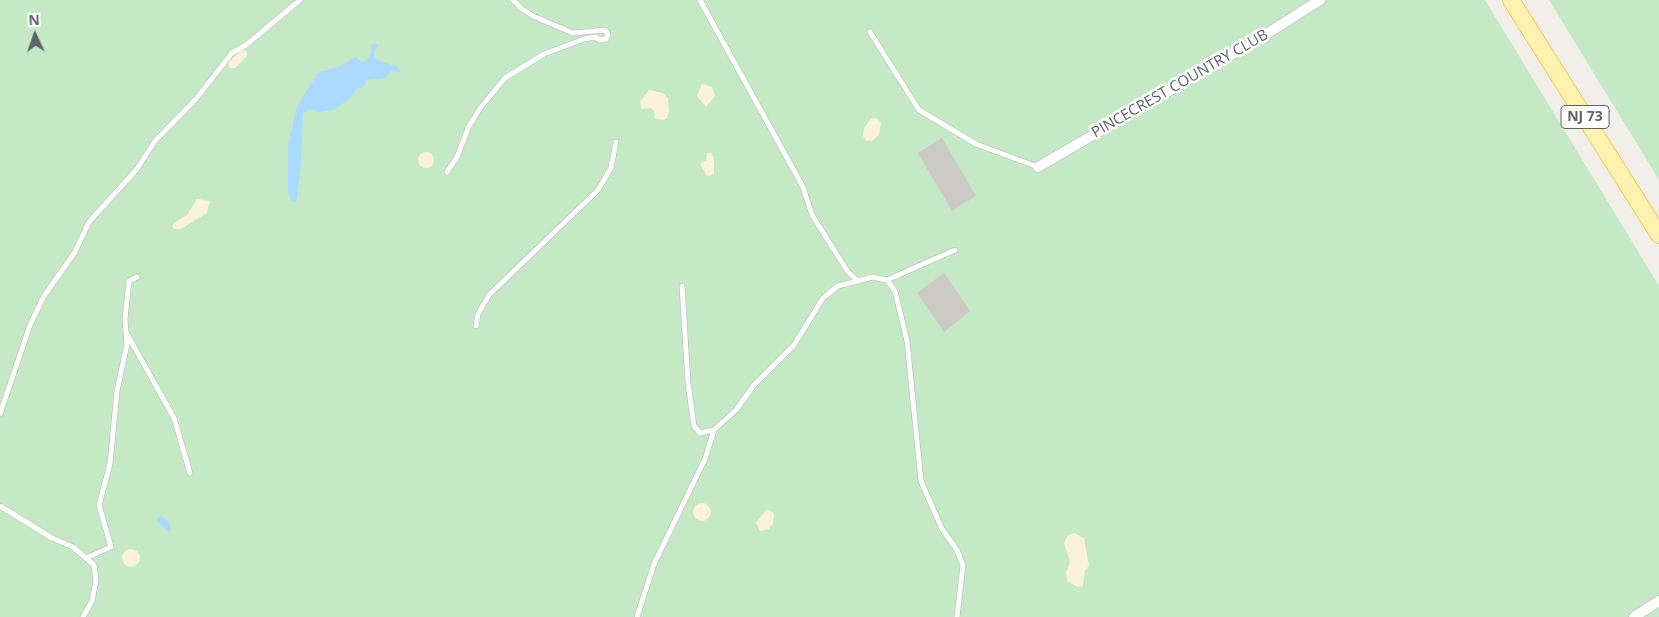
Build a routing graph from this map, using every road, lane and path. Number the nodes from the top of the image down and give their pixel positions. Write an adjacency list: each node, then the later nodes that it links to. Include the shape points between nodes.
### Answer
1 (295, 0): 7 (lane)
2 (300, 0): 7 (lane)
3 (513, 0): 11 (lane, via 522,10 542,21 573,33 605,30 608,34 606,39 595,37 544,54 505,78 469,126 457,157)
4 (700, 0): 16 (lane, via 803,187 812,215 848,272)
5 (1320, 0): 10 (street, PINCECREST COUNTRY CLUB)
6 (1511, 0): 12 (main road, NJ 73)
7 (288, 10): 20 (lane, via 232,53 195,100 155,140 138,169 89,222 75,252 44,296 30,325)
8 (870, 32): 10 (lane, via 919,110 976,144)
9 (616, 142): 18 (lane, via 611,168 598,190 489,295 478,314)
10 (1038, 166)
11 (447, 172)
12 (1659, 235)
13 (954, 250): 15 (lane)
14 (137, 277): 19 (lane, via 129,282)
15 (887, 280): 16 (lane, via 872,277); 28 (lane, via 895,291 906,341 921,481 963,566)
16 (858, 281): 21 (lane, via 838,286 823,298 794,345)
17 (682, 286): 21 (lane, via 694,426 700,433)
18 (476, 326)
19 (126, 334): 22 (lane, via 174,418); 24 (lane, via 110,464 98,504 111,548)
20 (0, 414)
21 (714, 430): 27 (lane, via 705,459 654,564)
22 (190, 473)
23 (0, 506): 24 (lane, via 73,547)
24 (86, 558): 26 (lane, via 94,565 96,581 92,601)
25 (1659, 601): 29 (street)
26 (83, 617)
27 (637, 617)
28 (957, 617)
29 (1634, 617)

